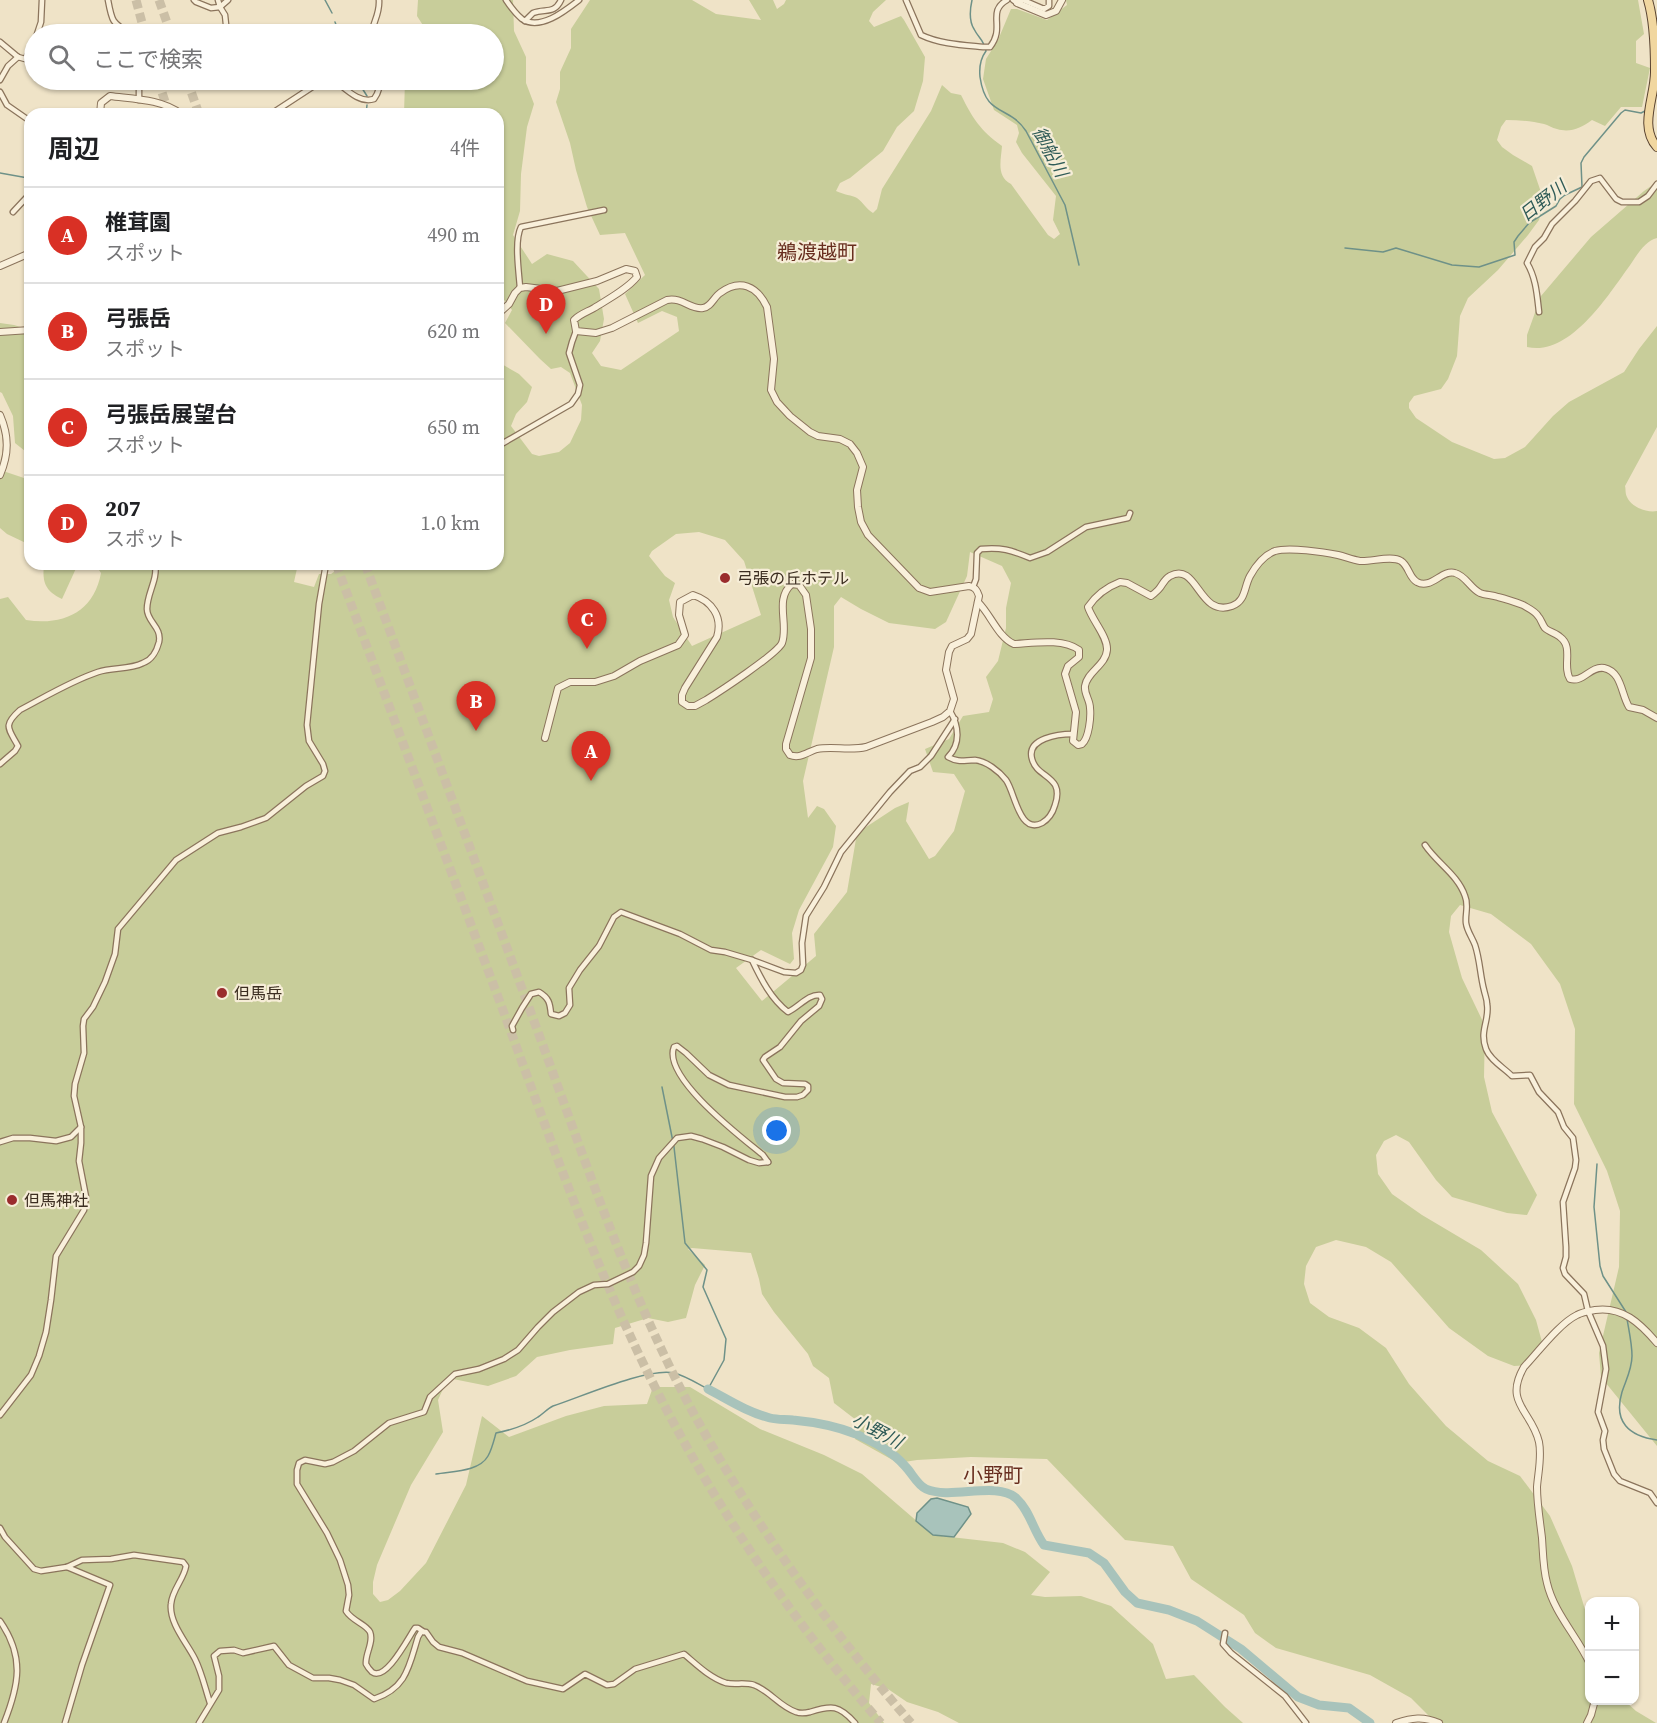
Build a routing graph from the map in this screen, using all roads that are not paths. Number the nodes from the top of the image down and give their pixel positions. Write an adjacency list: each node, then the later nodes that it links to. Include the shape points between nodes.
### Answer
1 (42, 0): 18 (street)
2 (108, 0): 19 (street)
3 (194, 0): 16 (street)
4 (218, 0): 16 (street)
5 (228, 0): 16 (street)
6 (379, 0): 21 (street)
7 (506, 0): 17 (street)
8 (561, 0): 17 (street, via 552,10 532,13)
9 (579, 0): 17 (street, via 549,19)
10 (906, 0): 11 (street, via 921,35 990,47 997,36 996,12 999,4)
11 (1007, 0)
12 (1049, 0): 15 (street, via 1044,9 1023,0)
13 (1062, 0): 15 (street, via 1056,11 1046,15)
14 (1648, 0): 36 (main road, via 1655,72 1648,131)
15 (1015, 1)
16 (220, 8): 20 (street)
17 (525, 21)
18 (40, 24)
19 (115, 24)
20 (226, 24)
21 (375, 24)
22 (0, 42): 23 (street)
23 (18, 57): 24 (street); 25 (street)
24 (24, 59)
25 (0, 80)
26 (139, 90): 31 (street)
27 (308, 90): 34 (street)
28 (347, 90): 29 (street, via 366,100 374,99)
29 (378, 90)
30 (0, 92): 35 (street, via 7,105)
31 (139, 100): 32 (street, via 110,96); 33 (street)
32 (101, 108)
33 (172, 108)
34 (280, 108)
35 (24, 117)
36 (1657, 147)
37 (1657, 184): 45 (street, via 1639,202 1622,202 1600,178 1591,181 1552,224 1527,263 1537,289)
38 (24, 200): 40 (street)
39 (604, 210): 43 (street, via 521,227)
40 (13, 212)
41 (24, 256): 42 (street)
42 (0, 266)
43 (520, 288): 44 (street); 47 (street, via 557,291 626,269 635,271 637,277 630,285 578,315 574,320)
44 (504, 309)
45 (1539, 312)
46 (24, 330): 48 (street)
47 (576, 331): 50 (street, via 569,353 578,394 571,404); 55 (street, via 596,333 612,328 667,300 675,299 700,309 734,286 753,288 767,307 774,397 782,409 810,432 840,439 857,453 863,467 857,490 858,507 868,535 919,588 930,591)
48 (0, 332)
49 (0, 415): 51 (street, via 8,444)
50 (504, 443)
51 (0, 475)
52 (1130, 513): 55 (street, via 1128,518 1086,527 1030,558 1012,550 981,549 977,553)
53 (155, 570): 62 (street, via 147,610 159,630 159,638 150,659 82,678 20,710 9,724 18,746)
54 (325, 570): 66 (street, via 307,725 309,741 323,764 323,776 266,818 218,832 176,860 124,920 118,929 115,954 105,982 84,1019 84,1053 75,1084)
55 (974, 587): 56 (street)
56 (978, 602): 57 (street, via 971,634 949,652 946,670 954,699); 60 (street, via 1009,642 1060,643 1079,650 1079,657 1065,674 1076,712)
57 (950, 711): 59 (street); 61 (street, via 932,722 866,747 820,748 798,757 790,755 786,744 811,658 806,595 799,585 792,584 782,600 782,644 706,700 695,706 682,702 685,688 720,628 709,604 693,595 680,602 685,635 678,645 614,676 595,682 570,682 558,688)
58 (1657, 718): 60 (street, via 1629,706 1618,678 1611,671 1593,669 1578,680 1570,679 1565,642 1546,629 1538,615 1524,606 1480,593 1455,573 1420,584 1398,560 1361,561 1297,550 1275,551 1262,560 1249,577 1245,593 1231,607 1211,605 1187,576 1180,575 1171,575 1151,596 1120,582 1100,593 1088,607 1107,651 1084,689 1090,708 1086,741 1078,745)
59 (955, 719): 60 (street, via 958,736 954,752 948,757 980,761 998,771 1010,786 1023,820 1035,826 1049,818 1057,788 1031,759 1033,748 1048,737); 64 (street, via 931,756 890,792 841,852 806,916 801,970 793,974)
60 (1073, 734)
61 (544, 738)
62 (0, 764)
63 (1425, 845): 68 (street, via 1466,897 1466,922 1481,967 1488,1006 1483,1028 1487,1051 1512,1076 1530,1075 1573,1138 1575,1168 1563,1202 1563,1268 1584,1294)
64 (752, 960): 65 (street, via 711,950 621,912 614,917 570,988 570,1005 565,1013 551,1014 545,996 539,992 531,994); 76 (street, via 761,980 788,1012 812,996 820,995 822,999 780,1047 763,1060 776,1079 805,1084 808,1090 797,1097 785,1097 729,1085 709,1075 677,1046 672,1054 684,1081 696,1095 768,1162 749,1160 691,1136 677,1138 654,1167 644,1255 633,1272 579,1292 504,1359 455,1374 430,1396 424,1412 389,1423 333,1462 299,1463 297,1484 327,1533 346,1577 346,1611 371,1635 366,1665 376,1674 382,1673 415,1628)
65 (513, 1030)
66 (81, 1127): 67 (street, via 71,1137 56,1141 13,1138); 70 (street, via 78,1161 86,1197 84,1210 56,1256 46,1332 35,1366)
67 (0, 1142)
68 (1588, 1311): 69 (street, via 1612,1310 1626,1315); 71 (street, via 1603,1346 1606,1369 1598,1412 1605,1431 1604,1449 1620,1481 1650,1493); 78 (street, via 1566,1322 1524,1367 1517,1389 1521,1409 1539,1442 1537,1489 1547,1583)
69 (1657, 1343)
70 (0, 1415)
71 (1657, 1503)
72 (0, 1528): 73 (street, via 34,1569)
73 (66, 1567): 79 (street, via 82,1560 134,1555 183,1562 185,1571 170,1606 196,1660); 82 (street, via 110,1585)
74 (0, 1622): 75 (street)
75 (3, 1628): 81 (street, via 11,1640 18,1669)
76 (424, 1632): 79 (street, via 418,1637 403,1680 374,1699 340,1680 313,1678 289,1665 274,1646 243,1653 216,1653 219,1690); 84 (street, via 439,1647 527,1681 563,1689 585,1674 607,1685 614,1684 635,1669 684,1654 723,1682 753,1685 798,1713 831,1707 847,1714)
77 (1226, 1633): 85 (street, via 1223,1644 1285,1696)
78 (1585, 1655)
79 (210, 1703): 83 (street)
80 (1594, 1705): 88 (street)
81 (4, 1723)
82 (64, 1723)
83 (199, 1723)
84 (855, 1723)
85 (1306, 1723)
86 (1396, 1723): 87 (street, via 1418,1717)
87 (1438, 1723)
88 (1587, 1723)

